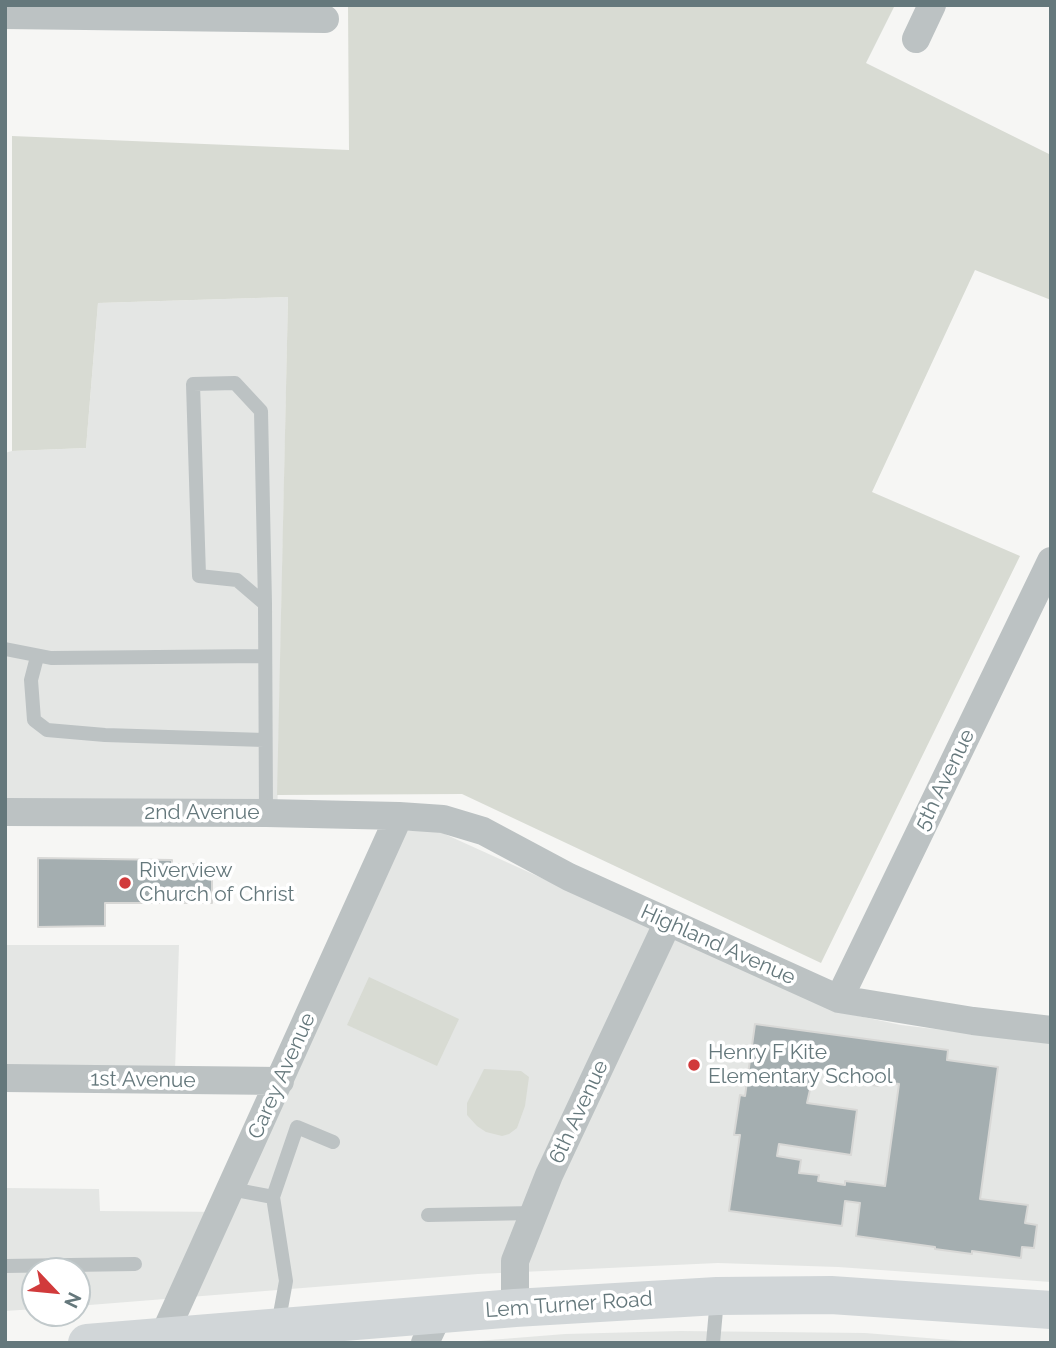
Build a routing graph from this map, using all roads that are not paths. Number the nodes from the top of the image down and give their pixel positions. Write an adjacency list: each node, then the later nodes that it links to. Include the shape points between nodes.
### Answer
1 (932, 5): 4 (street)
2 (5, 16): 3 (street)
3 (325, 19)
4 (916, 39)
5 (1051, 561): 15 (street, 5th Avenue)
6 (264, 604): 6 (lane, via 237,580 200,576 193,384 235,383 261,411); 8 (lane)
7 (5, 649): 9 (lane)
8 (265, 656): 9 (lane); 10 (lane)
9 (37, 657): 10 (lane, via 31,680 34,720 47,730)
10 (264, 740): 12 (lane)
11 (5, 812): 12 (street, 2nd Avenue)
12 (266, 813): 13 (street, 2nd Avenue)
13 (399, 816): 14 (street, Highland Avenue, via 443,819 483,831); 18 (street, Carey Avenue)
14 (668, 922): 15 (street, Highland Avenue); 22 (street, 6th Avenue)
15 (839, 999): 16 (street, Highland Avenue)
16 (1051, 1030)
17 (5, 1078): 18 (street, 1st Avenue)
18 (280, 1081): 20 (street, Carey Avenue)
19 (333, 1142): 21 (lane, via 297,1127)
20 (231, 1189): 21 (lane); 31 (street, Carey Avenue)
21 (273, 1197): 30 (lane, via 286,1281)
22 (534, 1213): 23 (lane); 27 (street, 6th Avenue, via 515,1261)
23 (428, 1215)
24 (135, 1264): 25 (lane)
25 (5, 1266)
26 (717, 1296): 27 (main road, Lem Turner Road); 28 (main road, Lem Turner Road, via 831,1295); 34 (lane)
27 (515, 1308): 29 (main road, Lem Turner Road)
28 (1051, 1310)
29 (432, 1328): 30 (main road, Lem Turner Road, via 338,1327)
30 (274, 1335): 31 (main road, Lem Turner Road)
31 (163, 1337): 32 (main road, Lem Turner Road)
32 (97, 1342): 33 (main road, Lem Turner Road)
33 (87, 1343)
34 (713, 1343)

